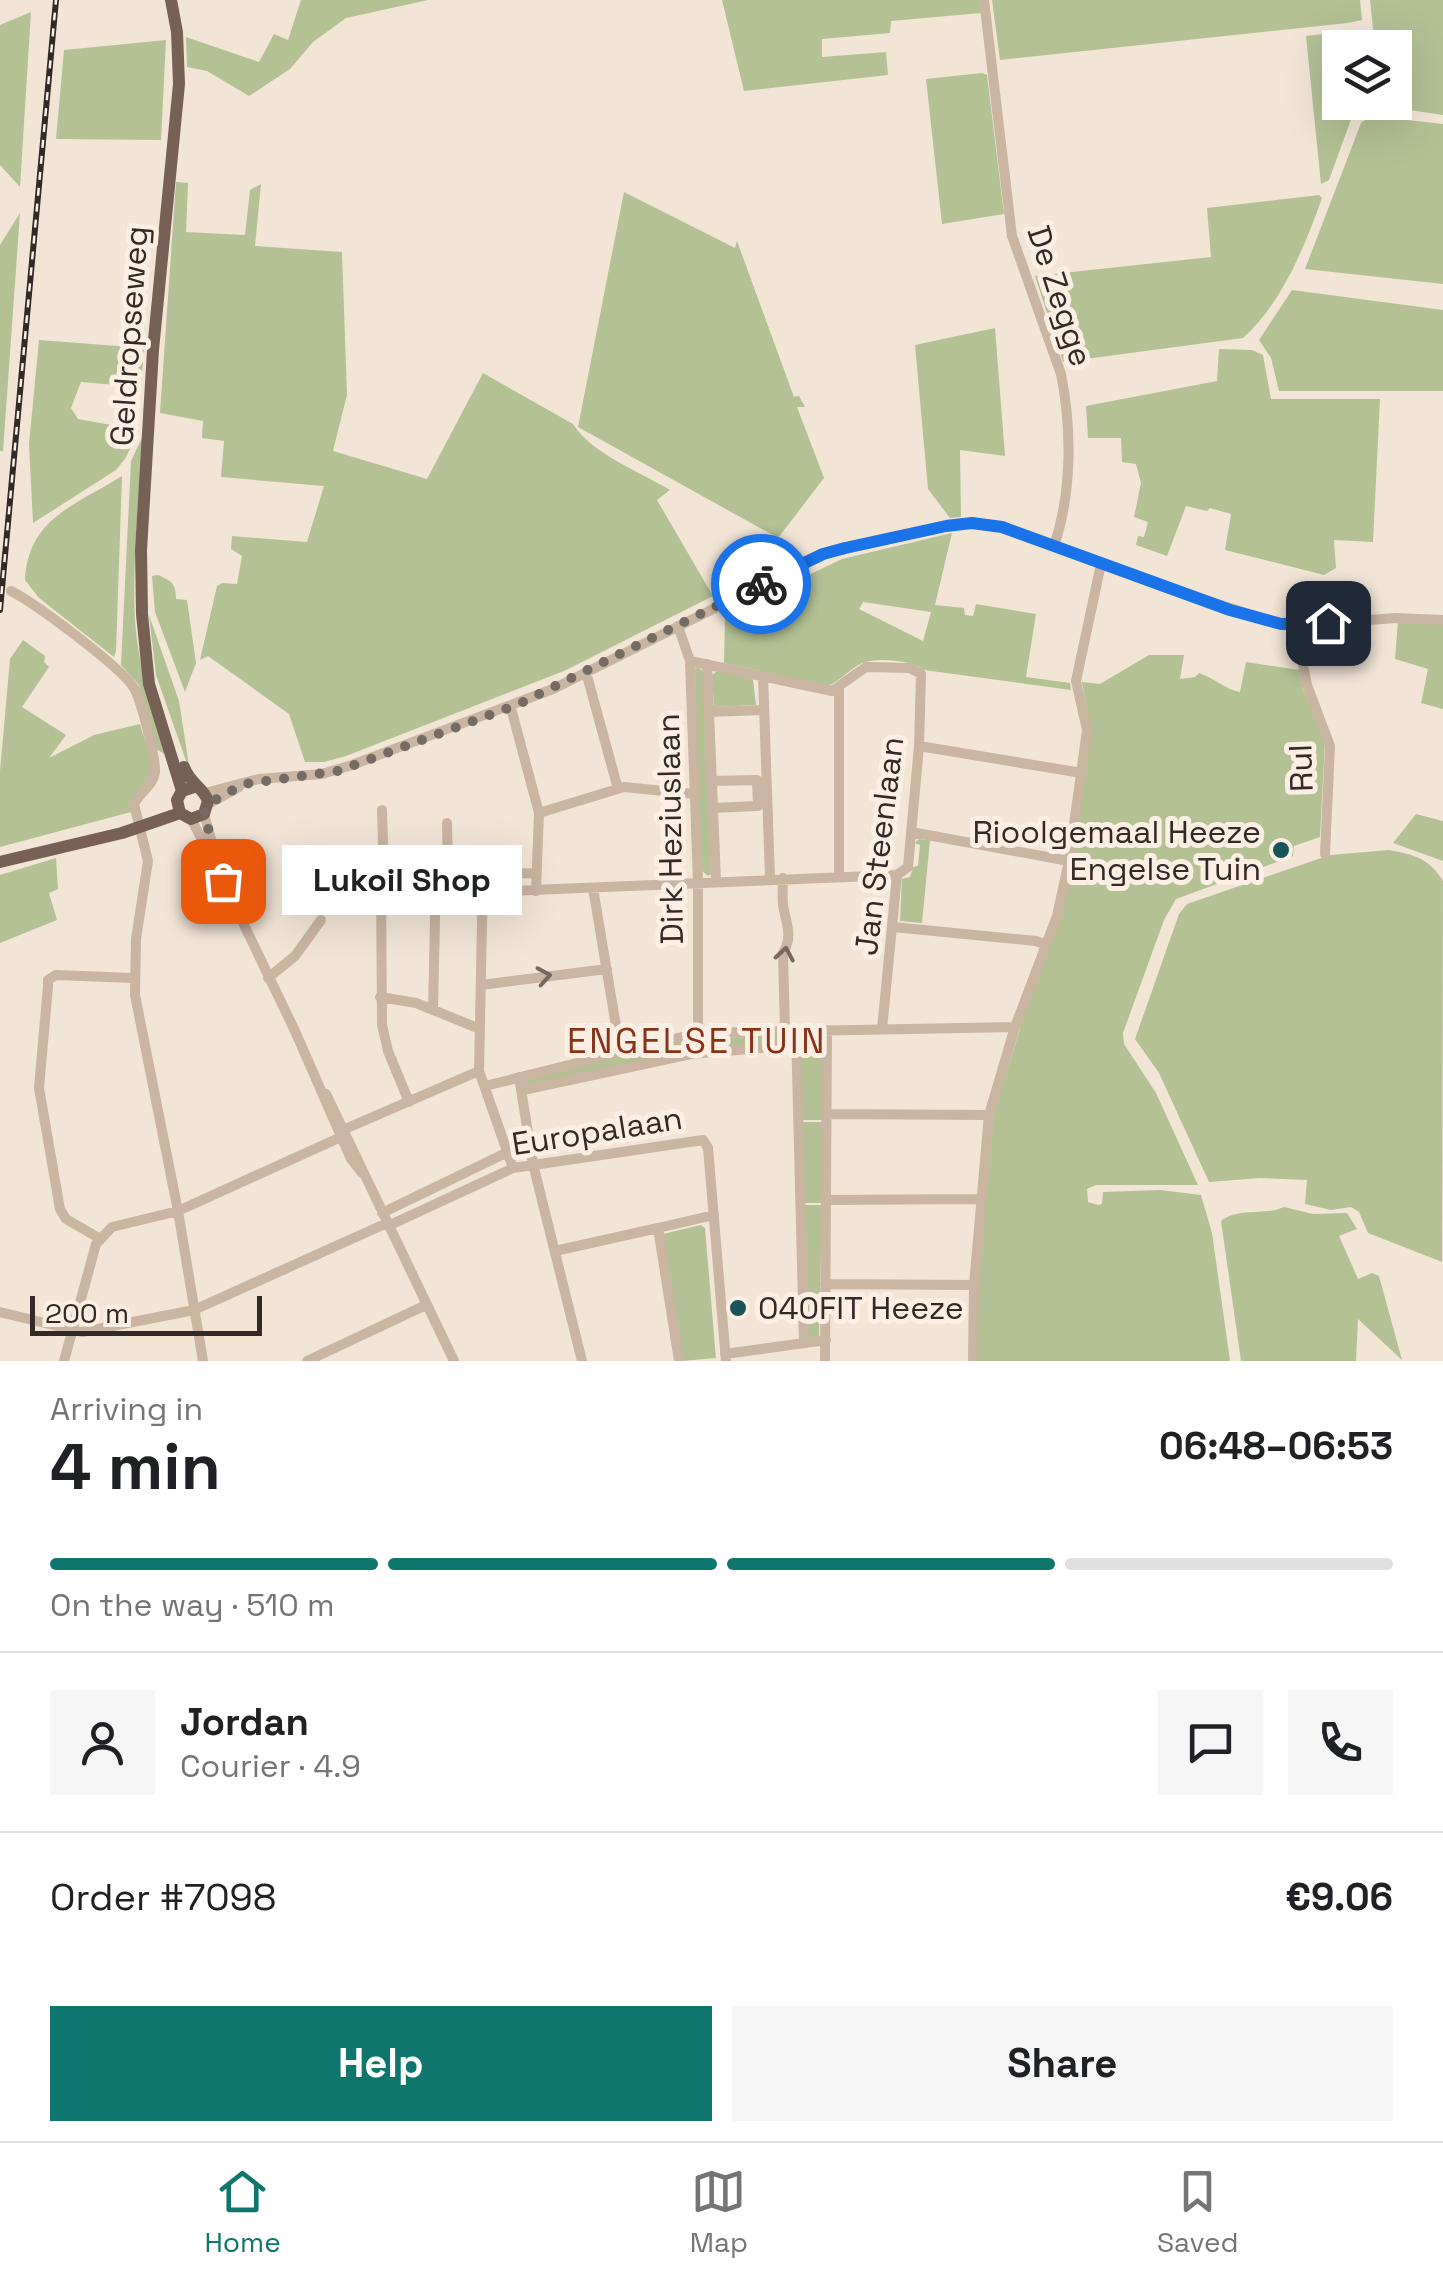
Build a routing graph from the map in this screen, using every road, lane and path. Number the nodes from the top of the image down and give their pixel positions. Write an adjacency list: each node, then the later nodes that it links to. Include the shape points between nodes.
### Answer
1 (171, 0): 22 (main road, Geldropseweg, via 178,84 153,350 142,614 150,676)
2 (984, 0): 3 (street, De Zegge, via 1012,236 1065,396 1066,502)
3 (1054, 546): 4 (street); 7 (street, via 1002,527 946,526 823,554)
4 (1101, 564): 8 (street); 18 (street, via 1076,681 1087,730)
5 (11, 591): 27 (street, via 134,688 155,767 134,804)
6 (1443, 620): 8 (street)
7 (678, 626): 9 (street, Dirk Heziuslaan); 11 (street)
8 (1295, 626): 29 (street, Rul, via 1306,685 1330,746)
9 (690, 661): 10 (street); 21 (street, Dirk Heziuslaan)
10 (707, 664): 12 (street); 16 (street, Dirk Heziuslaan)
11 (586, 672): 14 (street); 20 (street)
12 (763, 676): 13 (street); 15 (street)
13 (839, 688): 17 (street, Jan Steenlaan, via 866,667 918,670); 37 (street)
14 (510, 708): 22 (street, via 338,771 244,784); 25 (street)
15 (762, 710): 16 (street, Dirk Heziuslaan); 39 (street)
16 (708, 712): 19 (street, Dirk Heziuslaan)
17 (919, 746): 18 (street); 28 (street, Jan Steenlaan)
18 (1082, 773): 30 (street)
19 (711, 782): 23 (street, Dirk Heziuslaan); 23 (street, Dirk Heziuslaan, via 757,780 758,806)
20 (618, 789): 21 (street); 25 (street)
21 (694, 794): 42 (street, Dirk Heziuslaan)
22 (193, 803): 27 (main road); 51 (street, Geldropseweg)
23 (712, 808): 41 (street, Dirk Heziuslaan)
24 (382, 810): 38 (street)
25 (539, 813): 32 (street)
26 (447, 823): 36 (street)
27 (140, 824): 31 (main road); 50 (street, via 148,862)
28 (911, 832): 30 (street); 34 (street, Jan Steenlaan, via 908,868)
29 (1325, 854)
30 (1069, 860): 48 (street)
31 (0, 862)
32 (536, 873): 33 (street); 44 (street)
33 (483, 874): 36 (street); 45 (street)
34 (897, 874): 37 (street); 47 (street, Jan Steenlaan)
35 (306, 875): 38 (street)
36 (442, 875): 38 (street); 54 (street)
37 (839, 875): 40 (street)
38 (382, 876): 53 (street)
39 (770, 878): 40 (street); 41 (street)
40 (783, 878): 59 (street, one-way to 40, via 782,985 788,918)
41 (716, 880): 42 (street)
42 (698, 882): 43 (street); 60 (street, Dirk Heziuslaan)
43 (593, 888): 44 (street); 49 (street)
44 (536, 891): 45 (street)
45 (483, 892): 52 (street)
46 (321, 920): 51 (street, via 295,956)
47 (892, 927): 48 (street); 56 (street, Jan Steenlaan)
48 (1046, 945): 55 (street)
49 (607, 970): 52 (street, one-way to 49); 62 (street)
50 (134, 978): 76 (street); 80 (street, via 48,980 38,1088 60,1210)
51 (268, 978): 70 (street, Geldropseweg)
52 (481, 985): 57 (street)
53 (380, 997): 54 (street); 67 (street, via 388,1051)
54 (433, 1010): 57 (street)
55 (1015, 1026): 56 (street); 69 (street)
56 (882, 1029): 58 (street)
57 (480, 1030): 63 (street)
58 (827, 1030): 59 (street); 68 (street)
59 (790, 1031): 60 (street); 61 (street)
60 (698, 1033): 62 (street)
61 (797, 1045): 66 (street, via 705,1052); 89 (street)
62 (620, 1050): 64 (street)
63 (480, 1071): 65 (street); 67 (street)
64 (519, 1077): 65 (street); 66 (street)
65 (485, 1086): 71 (street)
66 (523, 1090): 72 (street)
67 (409, 1102): 70 (street)
68 (827, 1114): 69 (street); 75 (street)
69 (989, 1115): 74 (street)
70 (343, 1133): 76 (street); 78 (street, Geldropseweg)
71 (508, 1152): 73 (street); 78 (street, Europalaan)
72 (533, 1164): 73 (street, Europalaan); 77 (street, Europalaan, via 698,1139 706,1142); 81 (street)
73 (513, 1168): 78 (street, Europalaan)
74 (981, 1199): 75 (street); 83 (street)
75 (825, 1200): 82 (street)
76 (178, 1211): 80 (street, via 112,1227); 85 (street)
77 (714, 1215): 79 (street); 90 (street)
78 (386, 1221): 84 (street, Geldropseweg); 85 (street)
79 (658, 1228): 81 (street); 96 (street)
80 (99, 1238): 87 (street)
81 (554, 1250): 95 (street)
82 (825, 1284): 83 (street); 88 (street)
83 (974, 1285): 98 (street)
84 (426, 1304): 93 (street); 94 (street, Geldropseweg)
85 (194, 1310): 87 (street); 92 (street)
86 (0, 1312): 87 (street)
87 (72, 1331): 91 (street)
88 (826, 1340): 89 (street); 97 (street)
89 (804, 1342): 90 (street)
90 (726, 1358)
91 (64, 1361)
92 (203, 1361)
93 (307, 1361)
94 (454, 1361)
95 (582, 1361)
96 (679, 1361)
97 (825, 1361)
98 (973, 1361)

